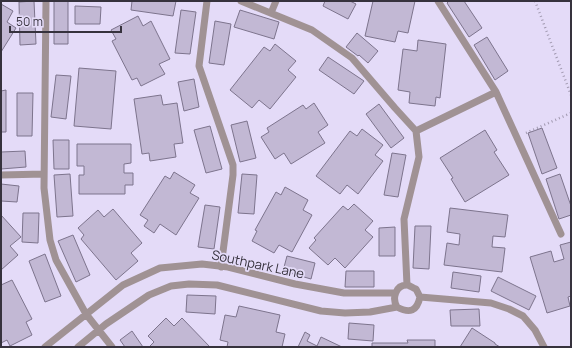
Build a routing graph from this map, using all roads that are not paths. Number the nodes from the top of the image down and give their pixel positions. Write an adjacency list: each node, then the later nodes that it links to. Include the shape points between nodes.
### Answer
1 (46, 1): 9 (lane)
2 (207, 1): 12 (lane, via 199,66 233,165)
3 (241, 1): 6 (lane)
4 (276, 1): 6 (lane)
5 (438, 1): 7 (lane)
6 (271, 13): 8 (lane, via 312,30 352,58)
7 (496, 92): 8 (lane); 11 (lane)
8 (416, 131): 13 (lane, via 419,157 404,219)
9 (44, 174): 10 (lane); 17 (lane, via 50,240 56,260)
10 (1, 175)
11 (561, 234)
12 (222, 267): 14 (lane, Southpark Lane, via 344,293); 17 (lane, Southpark Lane, via 202,264 160,268 123,285)
13 (407, 285): 14 (lane, via 400,287); 15 (lane, via 416,289)
14 (395, 293): 16 (lane, via 394,303)
15 (420, 297): 16 (lane, via 418,305 412,311 404,311); 22 (lane, via 491,303 509,309 523,316 535,330)
16 (397, 307): 18 (lane, via 370,312 321,311 217,285 189,284 170,286 149,295)
17 (86, 314): 18 (lane); 19 (lane, Southpark Lane)
18 (98, 330): 20 (lane); 21 (lane)
19 (45, 347)
20 (78, 347)
21 (112, 347)
22 (544, 347)

